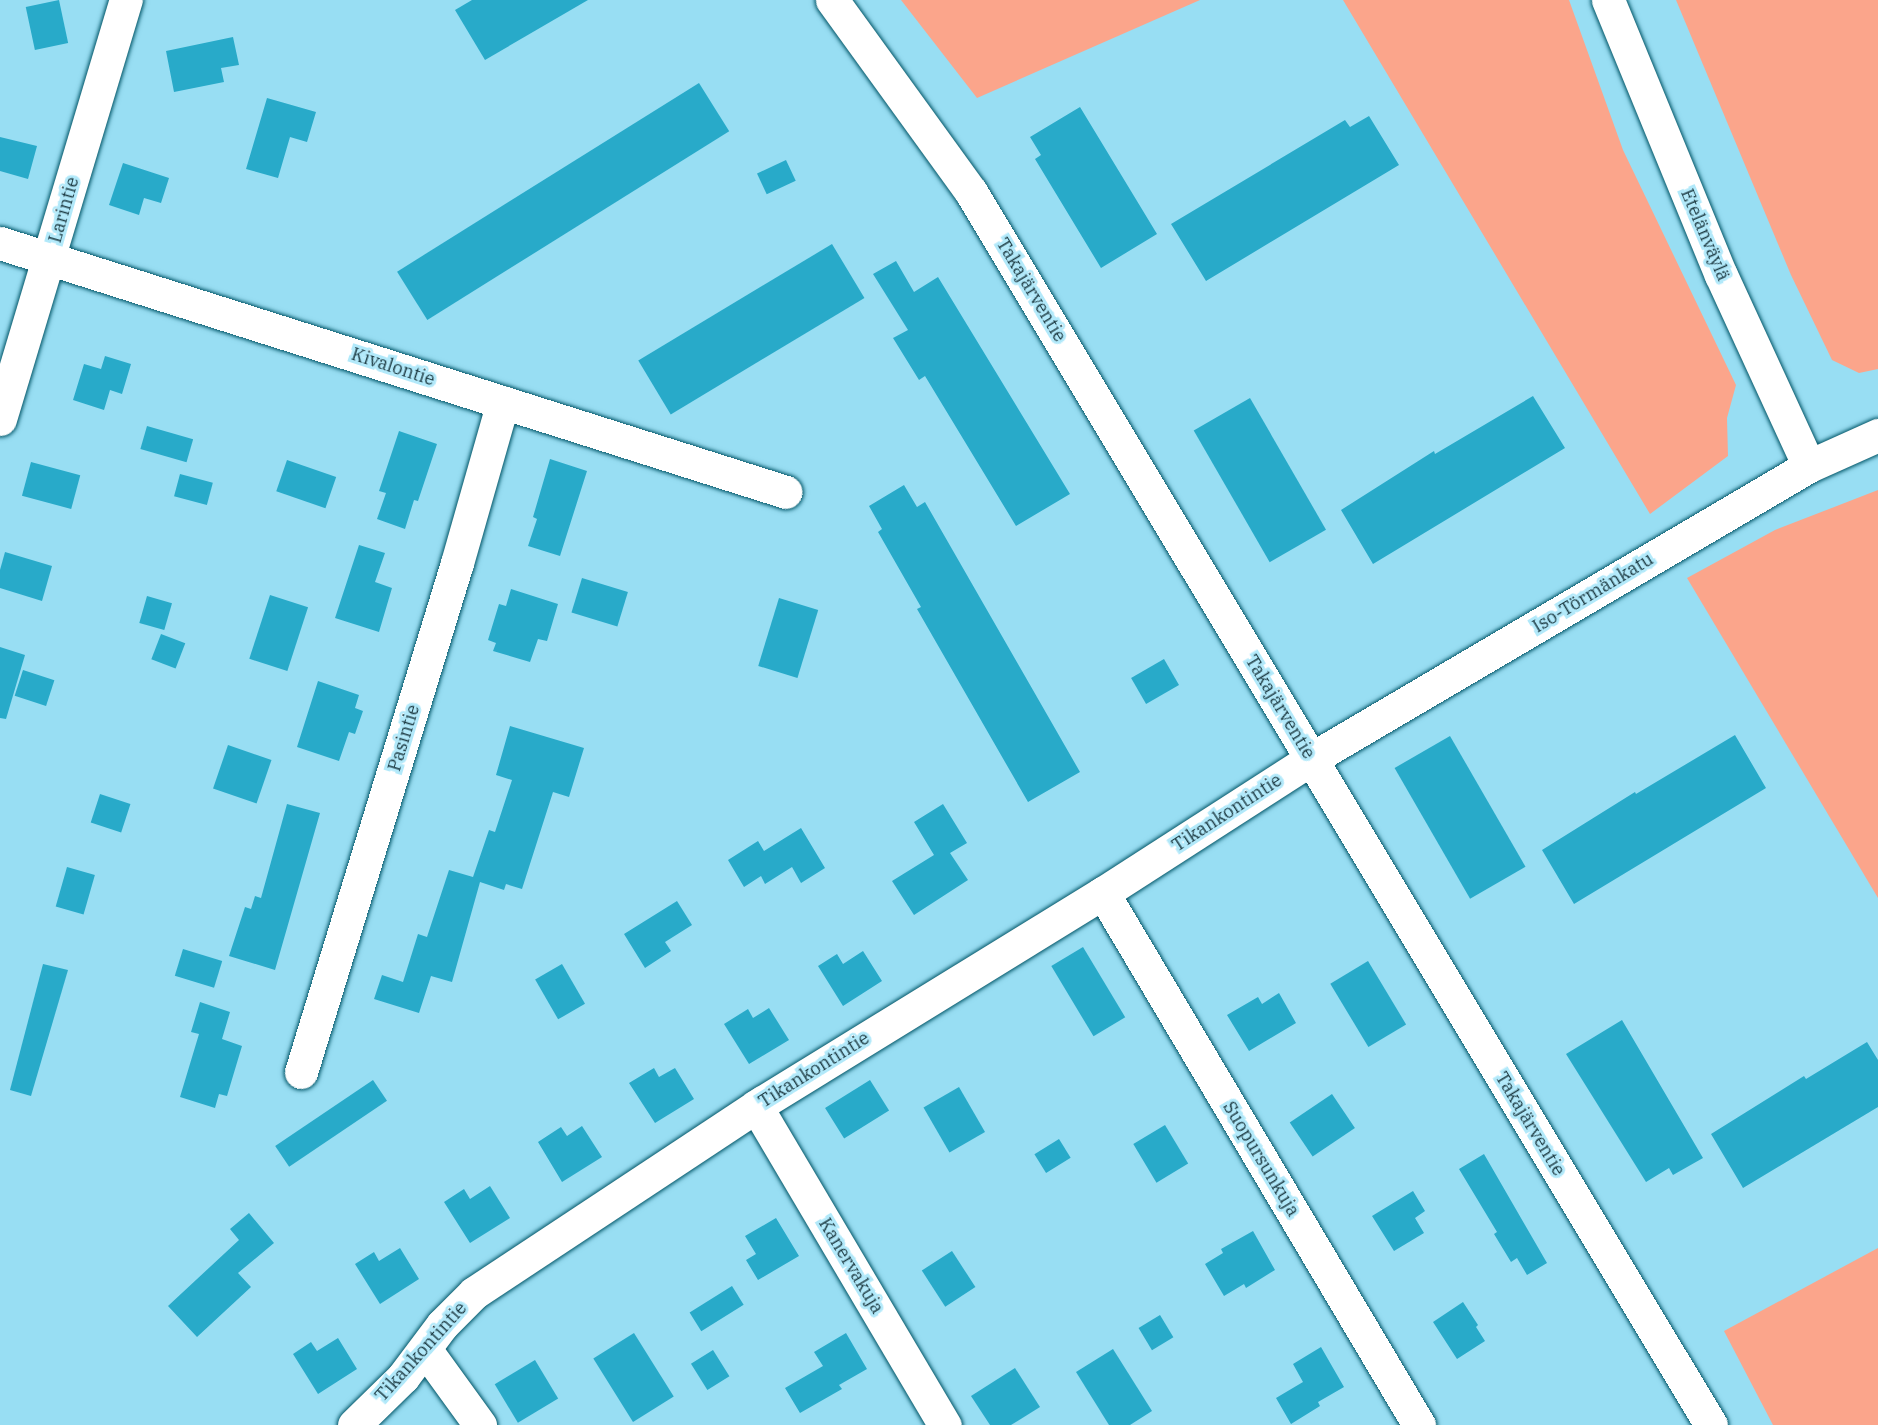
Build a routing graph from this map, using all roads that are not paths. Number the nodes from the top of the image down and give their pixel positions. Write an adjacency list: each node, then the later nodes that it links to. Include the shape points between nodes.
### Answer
1 (126, 0): 5 (street, Larintie)
2 (832, 0): 11 (street, Takajärventie, via 971,192)
3 (1608, 0): 9 (street, Etelänväylä, via 1721,275)
4 (0, 243): 5 (street, Kivalontie)
5 (50, 258): 6 (street, Kivalontie); 7 (street, Larintie)
6 (503, 402): 10 (street, Kivalontie); 13 (street, Pasintie)
7 (0, 419)
8 (1878, 435): 9 (street, Iso-Törmänkatu)
9 (1809, 466): 11 (street, Iso-Törmänkatu)
10 (786, 492)
11 (1311, 759): 12 (street, Tikankontintie); 20 (street, Takajärventie)
12 (1103, 893): 14 (street, Tikankontintie); 19 (street, Suopursunkuja)
13 (301, 1072)
14 (756, 1106): 15 (street, Tikankontintie, via 474,1293 442,1325); 18 (street, Kanervakuja)
15 (425, 1349): 16 (street, Tikankontintie, via 403,1377); 17 (street)
16 (354, 1425)
17 (480, 1425)
18 (945, 1425)
19 (1419, 1425)
20 (1711, 1425)

